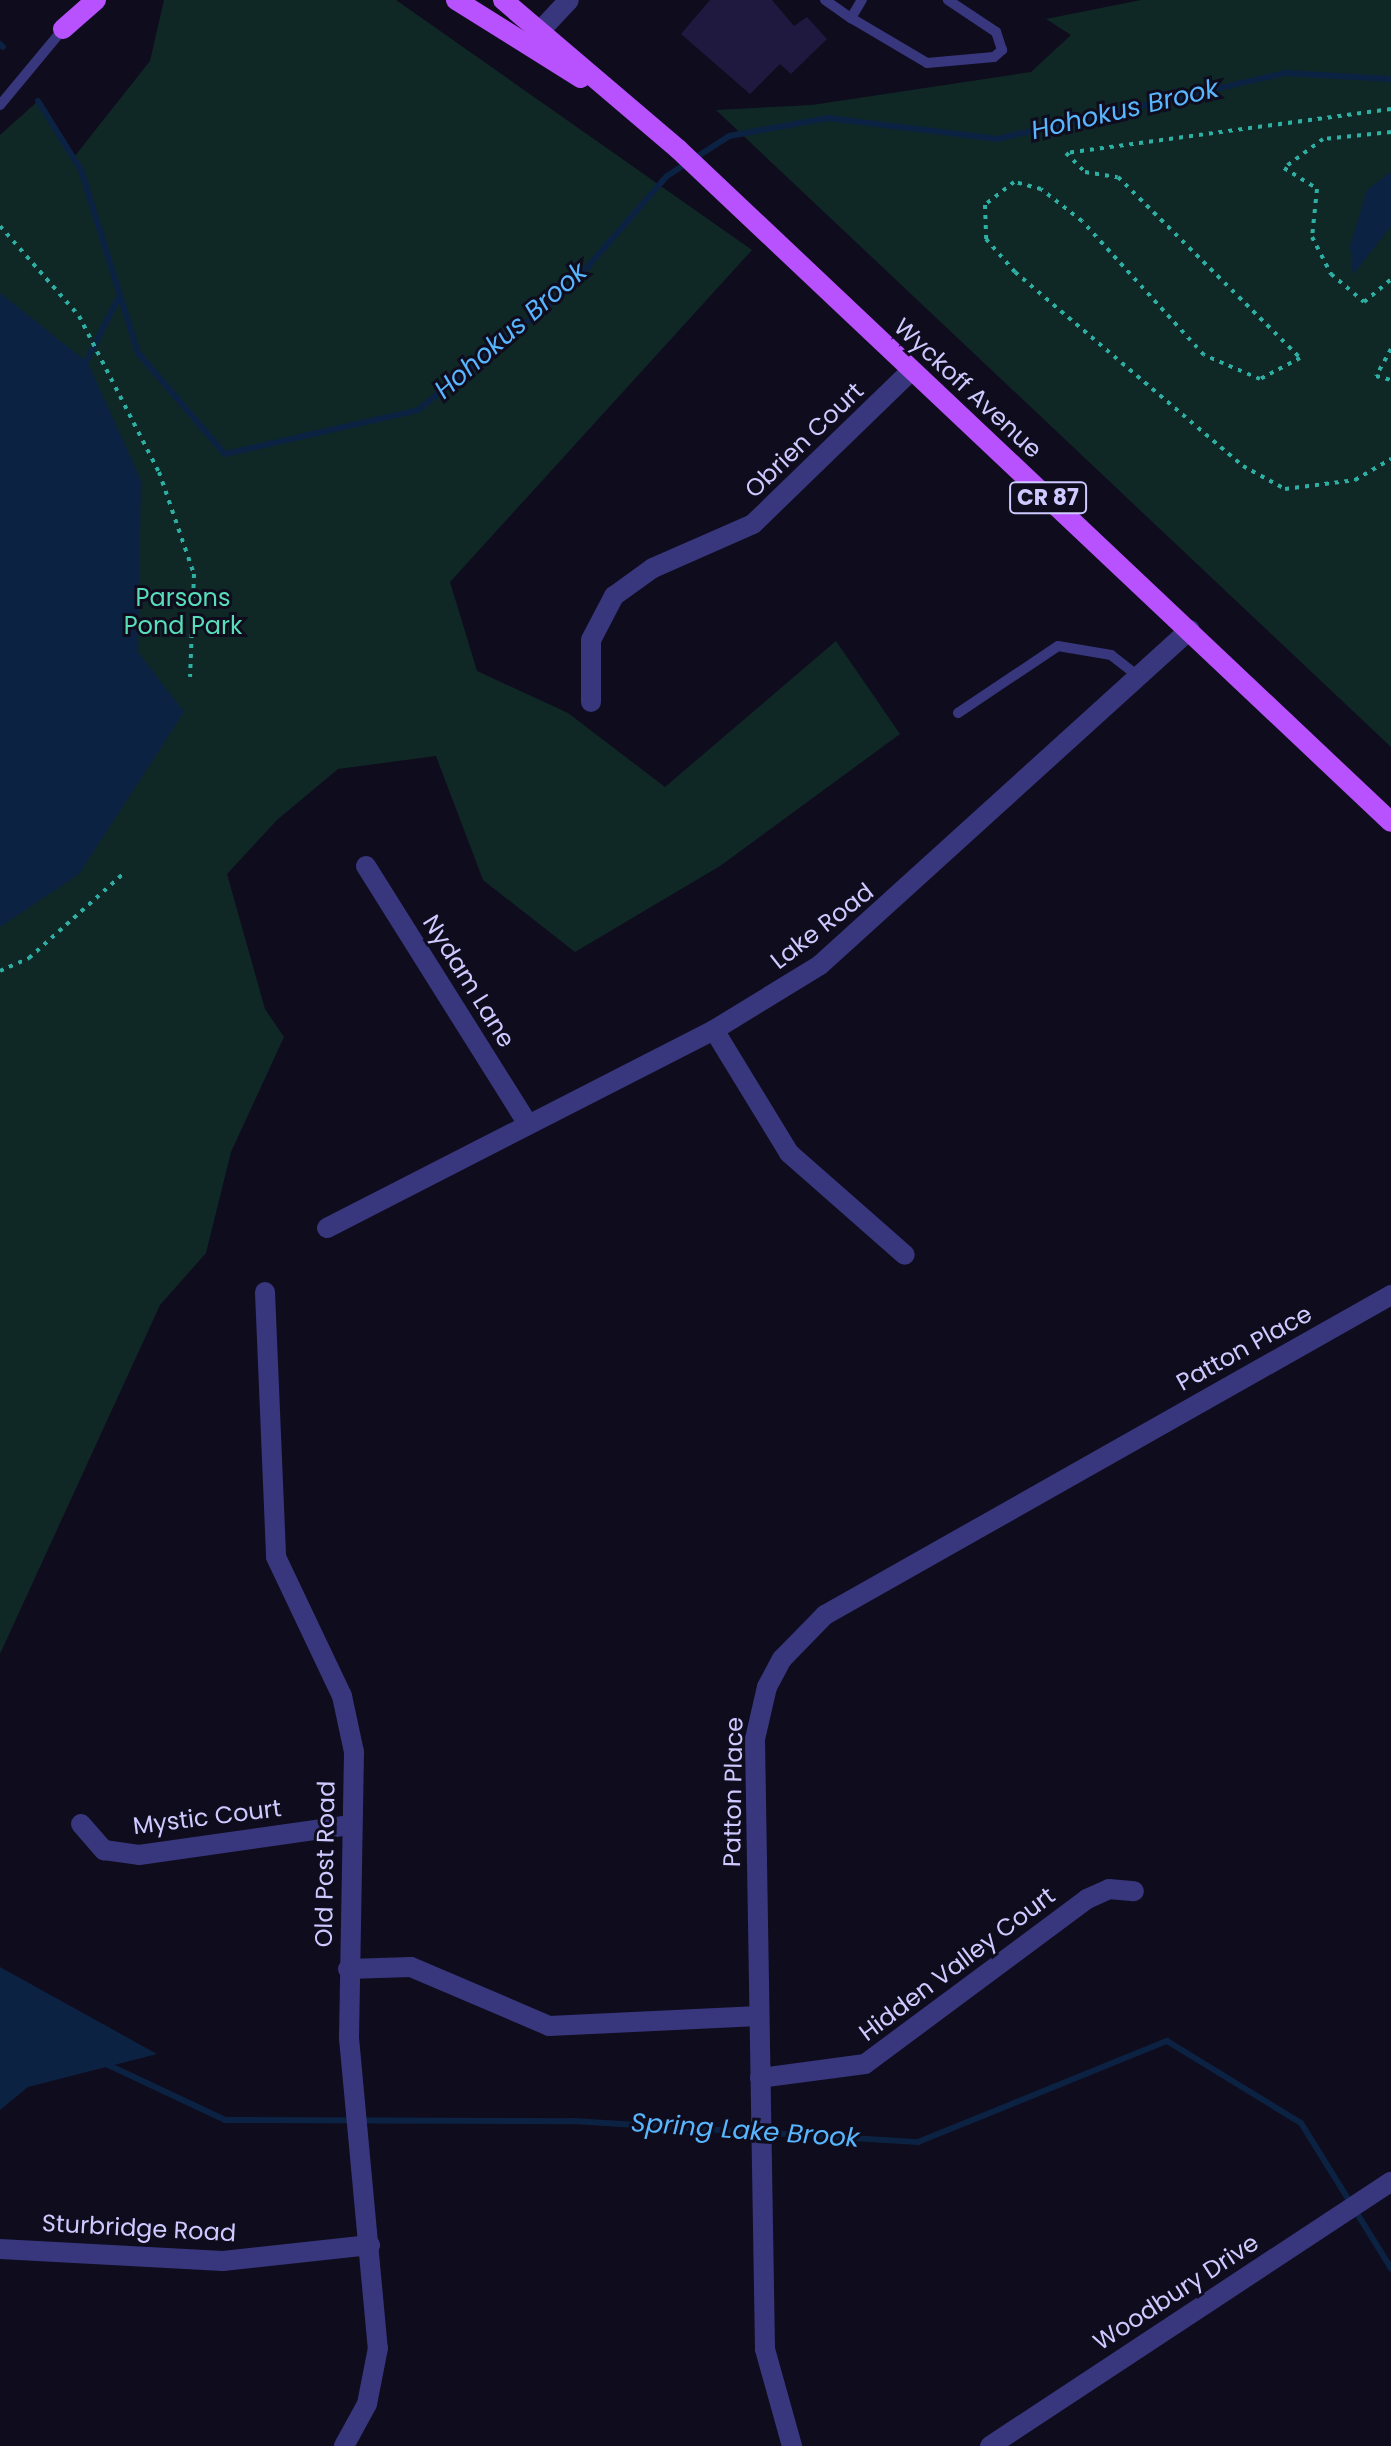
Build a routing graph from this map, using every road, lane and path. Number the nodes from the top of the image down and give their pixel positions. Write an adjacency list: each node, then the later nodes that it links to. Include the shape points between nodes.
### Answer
1 (73, 0): 11 (main road)
2 (81, 0): 11 (street)
3 (93, 0): 11 (main road)
4 (456, 0): 13 (main road, via 521,47)
5 (503, 0): 12 (main road, Wyckoff Avenue / CR 87)
6 (569, 0): 12 (street)
7 (825, 0): 10 (lane)
8 (862, 0): 10 (lane)
9 (948, 0): 10 (lane, via 996,32 1002,50 994,57 927,63)
10 (851, 18)
11 (63, 29): 14 (lane)
12 (540, 31): 13 (main road, Wyckoff Avenue / CR 87)
13 (611, 93): 20 (main road, Wyckoff Avenue / CR 87, via 705,174)
14 (0, 105)
15 (1391, 109): 22 (path, via 1066,153 1085,172 1118,177 1300,358 1260,379 1204,355 1082,221 1041,189 1014,182 985,205 986,239 1015,272 1243,466 1285,489 1355,480)
16 (1391, 132): 18 (path, via 1323,139 1284,168 1317,189 1312,237 1331,274 1364,302)
17 (0, 226): 24 (path, via 79,316 159,472 194,574)
18 (1391, 279)
19 (1391, 349): 21 (path, via 1376,376)
20 (911, 371): 23 (main road, Wyckoff Avenue / CR 87); 26 (street, Obrien Court, via 753,524 653,568 614,596 591,640)
21 (1391, 380)
22 (1391, 459)
23 (1190, 630): 25 (street, Lake Road); 28 (main road, Wyckoff Avenue / CR 87)
24 (190, 677)
25 (1139, 677): 27 (lane, via 1111,655 1058,646); 32 (street, Lake Road, via 878,919)
26 (591, 702)
27 (958, 713)
28 (1391, 822)
29 (366, 866): 33 (street, Nydam Lane)
30 (123, 874): 31 (path, via 29,958)
31 (0, 971)
32 (714, 1030): 33 (street, Lake Road); 35 (street, via 789,1153)
33 (528, 1124): 34 (street, Lake Road)
34 (327, 1228)
35 (905, 1255)
36 (265, 1292): 39 (street, Old Post Road, via 270,1528 287,1585 350,1722)
37 (1391, 1295): 42 (street, Patton Place, via 801,1635 767,1687 755,1739)
38 (81, 1824): 39 (street, Mystic Court, via 104,1850 139,1855)
39 (351, 1825): 41 (street, Old Post Road)
40 (1134, 1891): 43 (street, Hidden Valley Court, via 1109,1889 1087,1899 865,2064)
41 (348, 1969): 42 (street, via 411,1967 518,2017 562,2028); 45 (street, Old Post Road, via 351,2075)
42 (759, 2016): 43 (street, Patton Place)
43 (760, 2078): 48 (street, Patton Place, via 765,2349)
44 (1391, 2182): 49 (street, Woodbury Drive)
45 (370, 2245): 46 (street, Sturbridge Road, via 223,2261); 47 (street, Old Post Road, via 375,2376)
46 (0, 2249)
47 (344, 2446)
48 (792, 2446)
49 (990, 2446)

